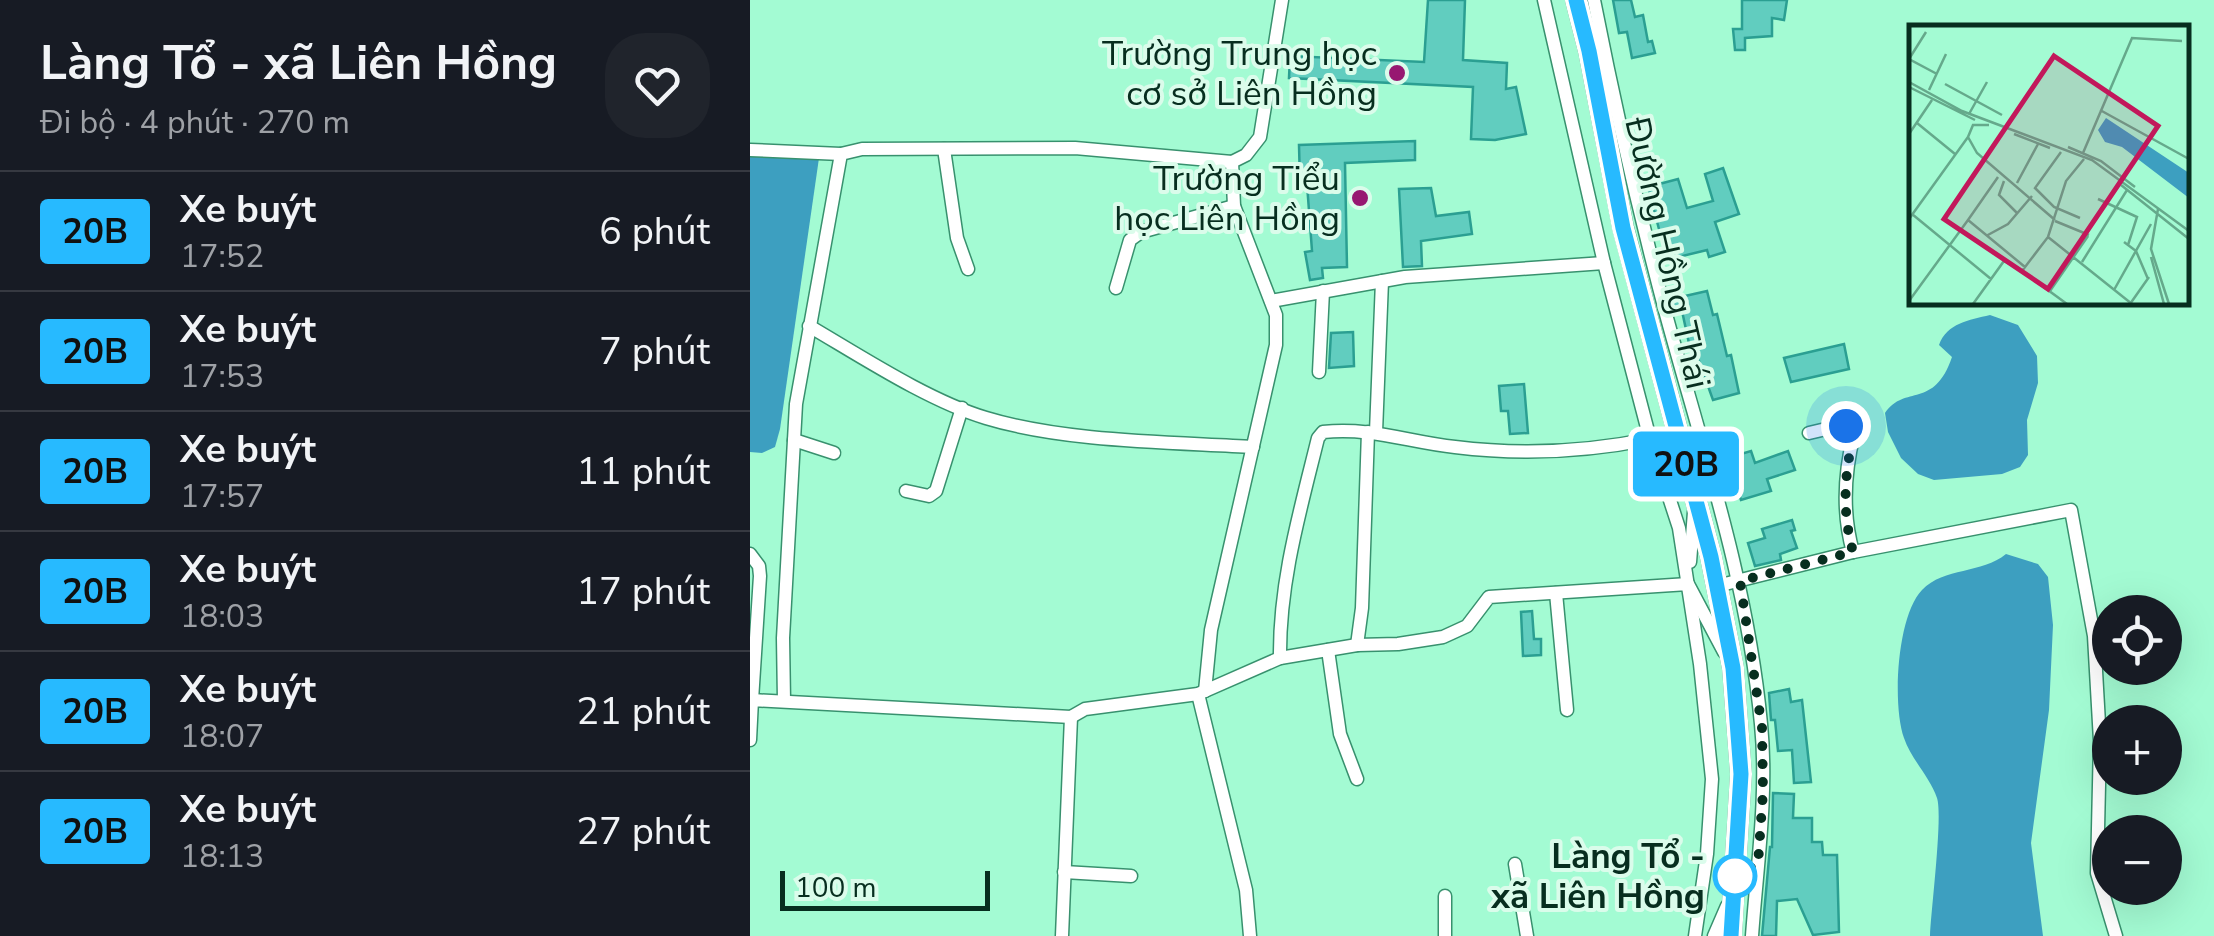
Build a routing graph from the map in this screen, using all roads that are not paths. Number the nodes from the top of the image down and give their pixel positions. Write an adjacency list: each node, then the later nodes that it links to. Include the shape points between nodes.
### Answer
1 (1282, 0): 8 (street, via 1260,136)
2 (1544, 0): 11 (street)
3 (1576, 0): 10 (main road, Đường Hồng Thái)
4 (1594, 0): 31 (street, via 1647,241)
5 (944, 149): 7 (street); 8 (street, via 1075,148); 13 (street)
6 (750, 150): 7 (street)
7 (841, 154): 18 (street)
8 (1232, 162): 9 (street)
9 (1234, 206): 15 (street, via 1130,240); 17 (street)
10 (1623, 228): 11 (street); 28 (main road, Đường Hồng Thái)
11 (1596, 233): 12 (street)
12 (1604, 263): 14 (street); 24 (street)
13 (968, 270)
14 (1382, 281): 16 (street); 21 (street)
15 (1116, 288)
16 (1323, 291): 17 (street); 19 (street)
17 (1271, 301): 25 (street, via 1276,345)
18 (810, 326): 20 (street); 23 (street)
19 (1319, 372)
20 (962, 408): 25 (street, via 1050,433); 27 (street, via 936,491)
21 (1372, 432): 24 (street, via 1498,451); 35 (street); 37 (street, via 1329,431 1318,438 1287,570)
22 (1809, 433): 29 (street, via 1842,425 1854,434 1845,480)
23 (794, 440): 26 (street); 41 (street)
24 (1650, 440): 32 (street, via 1680,528)
25 (1253, 447): 39 (street)
26 (834, 453)
27 (906, 492)
28 (1696, 497): 32 (street); 33 (main road, Đường Hồng Thái)
29 (1853, 552): 31 (street); 59 (street, via 2071,510 2095,654 2097,873)
30 (750, 554): 40 (street, via 760,576)
31 (1740, 581): 33 (street); 58 (street, via 1762,728)
32 (1688, 584): 34 (street); 38 (street); 55 (street, via 1712,780)
33 (1717, 586): 38 (main road, Đường Hồng Thái)
34 (1556, 594): 35 (street, via 1489,597 1458,632); 42 (street)
35 (1358, 645): 36 (street)
36 (1328, 650): 37 (street); 45 (street, via 1337,718)
37 (1280, 658): 39 (street)
38 (1733, 668): 49 (main road, Đường Hồng Thái, via 1741,774)
39 (1201, 692): 43 (street, via 1085,708); 52 (street, via 1246,890)
40 (752, 700): 41 (street); 44 (street)
41 (784, 701): 43 (street)
42 (1566, 710)
43 (1071, 717): 47 (street)
44 (750, 740)
45 (1357, 779)
46 (1515, 864): 54 (street)
47 (1064, 872): 48 (street); 51 (street)
48 (1131, 876)
49 (1735, 888): 56 (street); 57 (main road, Đường Hồng Thái)
50 (1446, 896): 53 (street)
51 (1062, 936)
52 (1250, 936)
53 (1445, 936)
54 (1527, 936)
55 (1695, 936)
56 (1714, 936)
57 (1731, 936)
58 (1752, 936)
59 (2116, 936)

